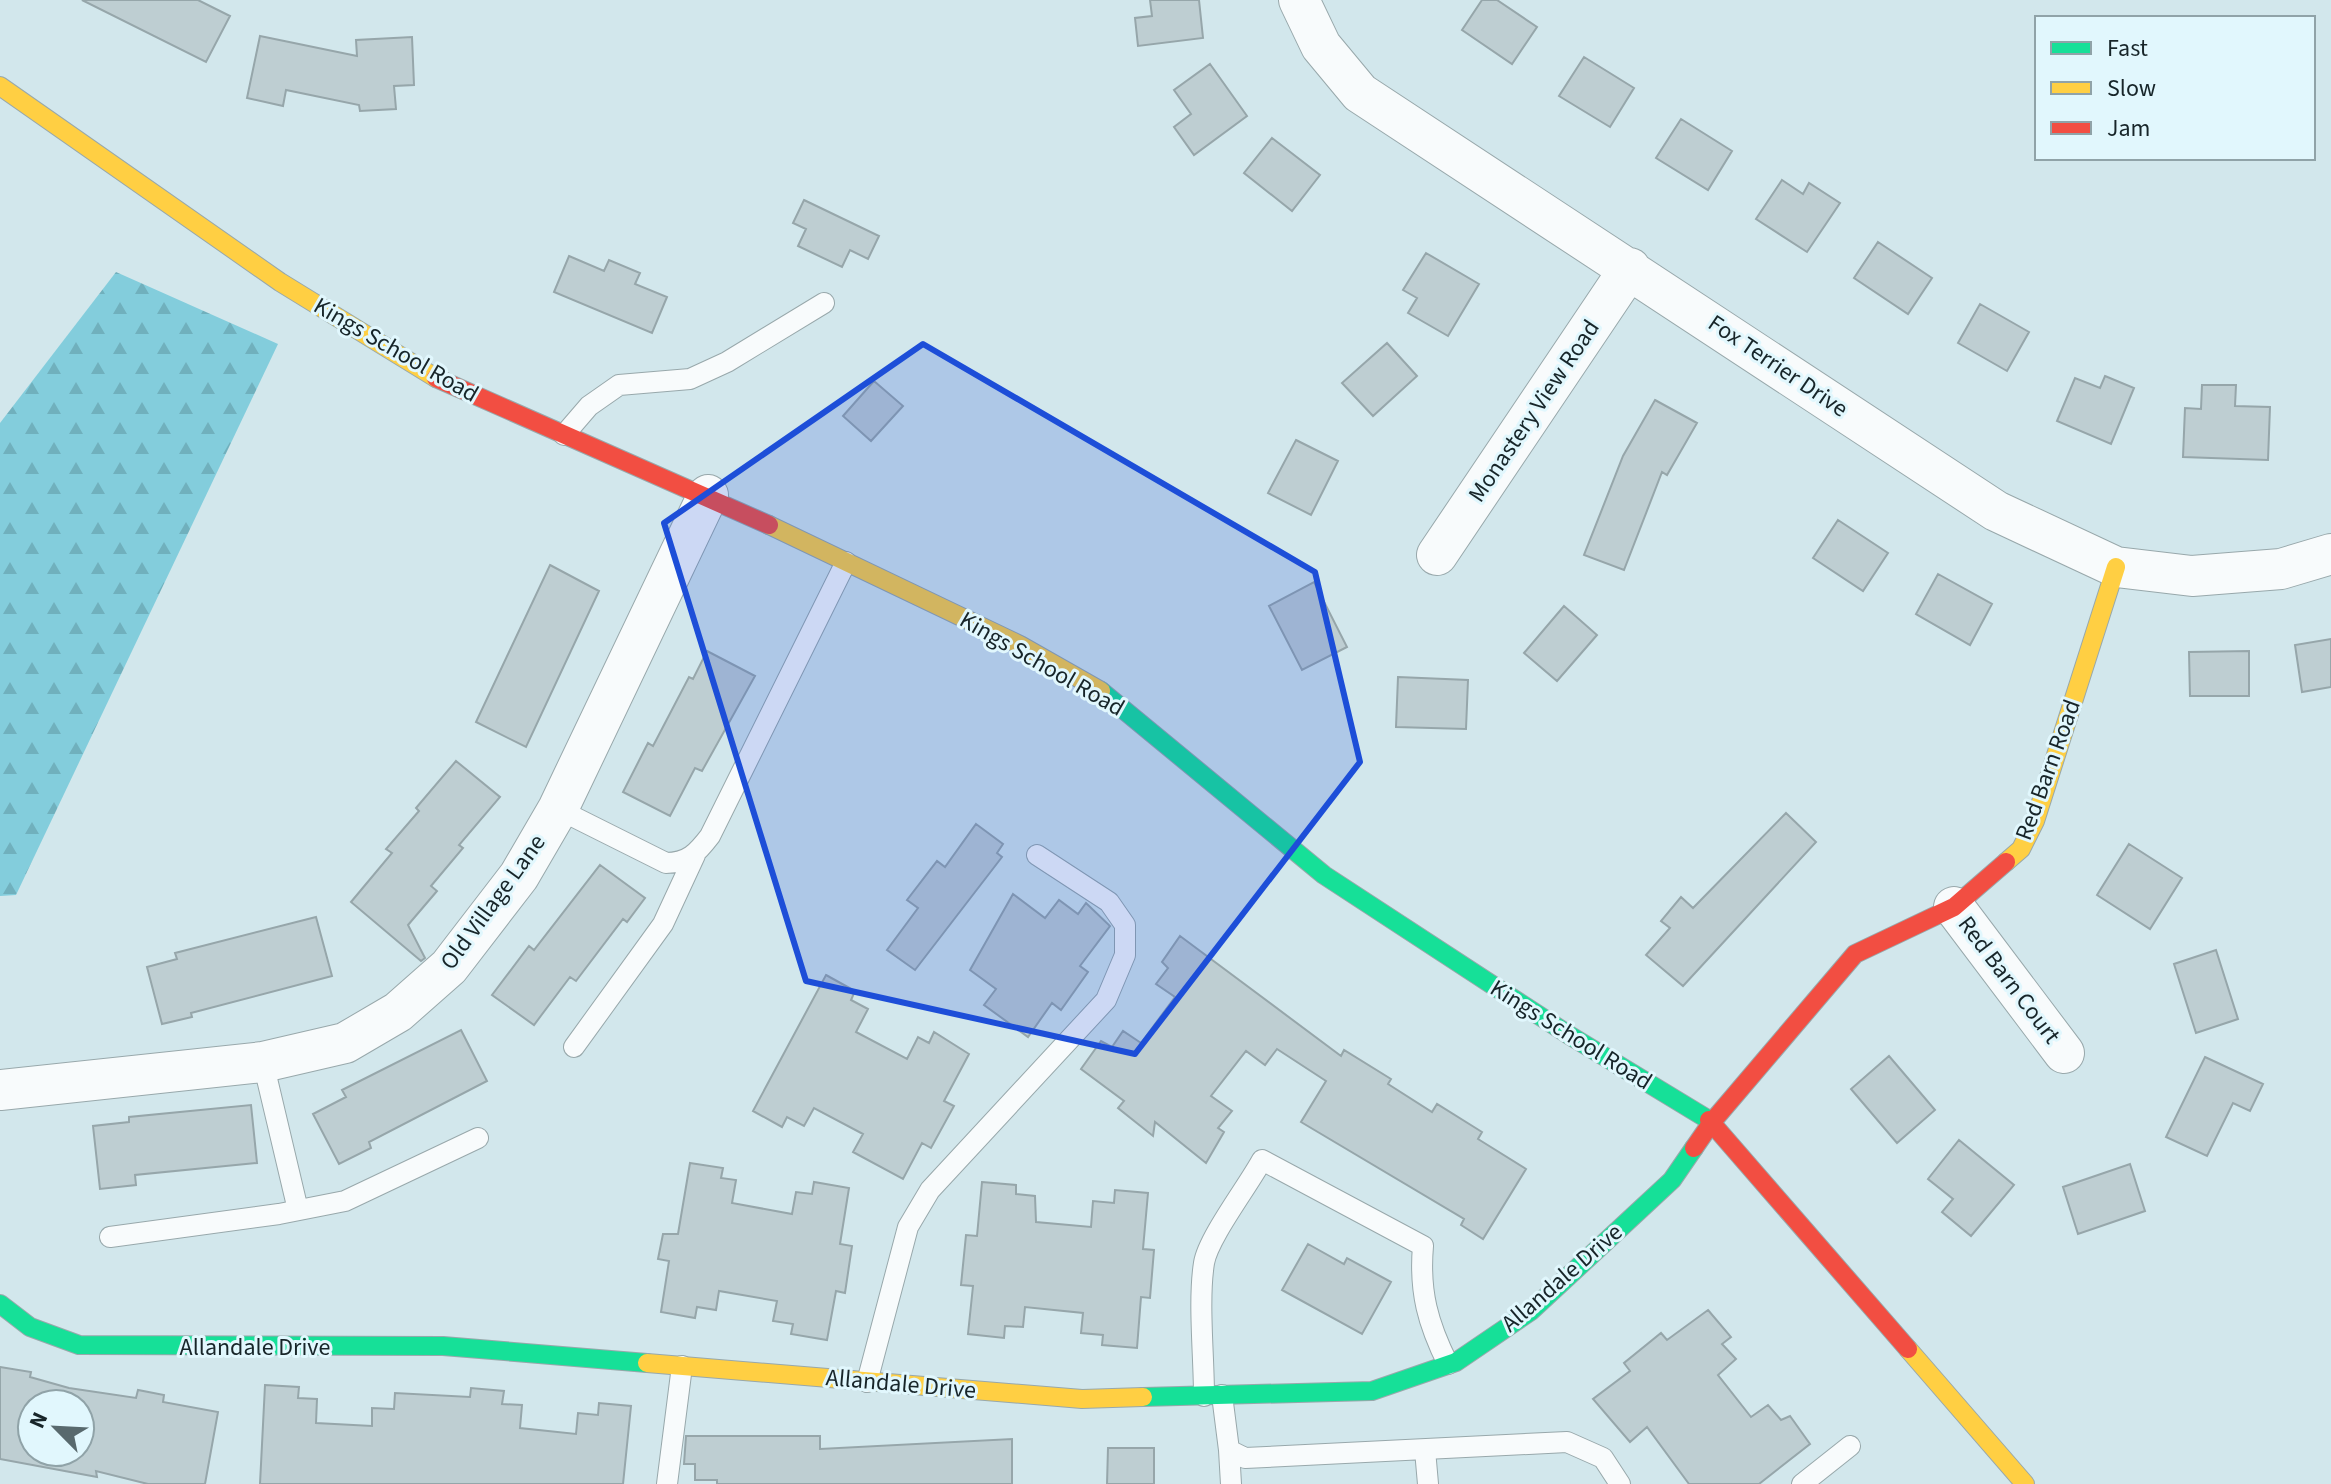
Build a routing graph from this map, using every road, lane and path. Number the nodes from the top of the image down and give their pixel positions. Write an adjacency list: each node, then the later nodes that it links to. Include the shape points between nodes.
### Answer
1 (1299, 0): 3 (street, Fox Terrier Drive, via 1321,46 1360,93)
2 (0, 86): 5 (street, Kings School Road, via 280,282 452,388)
3 (1630, 268): 8 (street, Monastery View Road); 10 (street, Fox Terrier Drive, via 1996,511)
4 (824, 303): 5 (lane, via 690,379 619,385 589,406)
5 (564, 435): 6 (street, Kings School Road)
6 (708, 495): 9 (street, Kings School Road); 11 (street, Old Village Lane)
7 (2331, 554): 10 (street, Fox Terrier Drive, via 2281,569 2192,576)
8 (1437, 555)
9 (846, 562): 12 (lane, via 710,836); 19 (street, Kings School Road, via 1020,645 1110,696 1324,875)
10 (2116, 567): 14 (street, Red Barn Road, via 2035,821 2021,849)
11 (558, 809): 12 (lane, via 666,863); 17 (street, Old Village Lane, via 519,876 449,967 398,1012 345,1043)
12 (695, 855): 15 (lane, via 663,924)
13 (1037, 855): 26 (lane, via 1109,902 1125,925 1125,955 1106,1000 930,1190 908,1227)
14 (1954, 907): 16 (street, Red Barn Court); 19 (street, Red Barn Road, via 1855,954)
15 (574, 1047)
16 (2064, 1053)
17 (263, 1062): 18 (street, Old Village Lane); 21 (lane)
18 (0, 1090)
19 (1712, 1122): 24 (street, Allandale Drive, via 1672,1180 1531,1311); 36 (street, Kings School Road)
20 (478, 1138): 21 (lane, via 345,1201)
21 (298, 1210): 22 (lane)
22 (110, 1237)
23 (0, 1304): 25 (street, Allandale Drive, via 30,1327 79,1345 443,1346)
24 (1448, 1364): 27 (street, Allandale Drive, via 1372,1391); 27 (lane, via 1429,1326 1421,1294 1423,1246 1262,1160 1204,1262)
25 (682, 1366): 26 (street, Allandale Drive); 31 (lane)
26 (867, 1382): 27 (street, Allandale Drive, via 1082,1399)
27 (1213, 1396): 29 (lane)
28 (1850, 1446): 35 (lane)
29 (1229, 1450): 30 (lane, via 1245,1458); 32 (lane)
30 (1425, 1450): 33 (lane); 34 (lane, via 1567,1442 1603,1458)
31 (667, 1484)
32 (1231, 1484)
33 (1428, 1484)
34 (1620, 1484)
35 (1802, 1484)
36 (2025, 1484)

